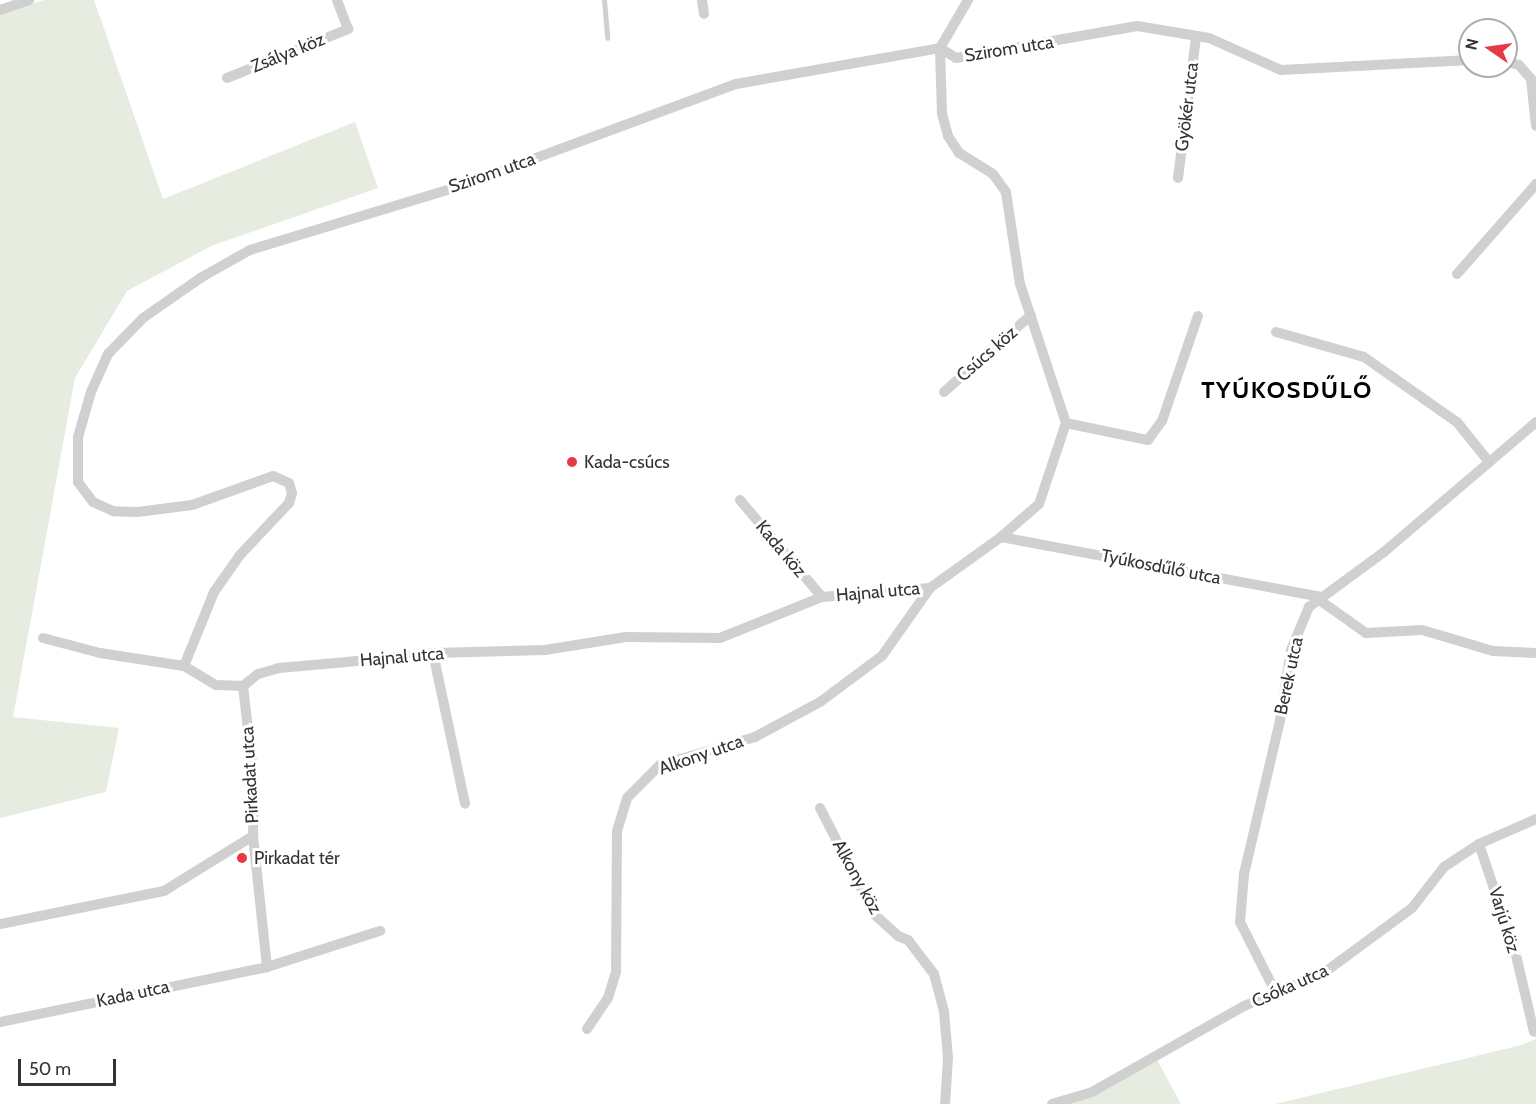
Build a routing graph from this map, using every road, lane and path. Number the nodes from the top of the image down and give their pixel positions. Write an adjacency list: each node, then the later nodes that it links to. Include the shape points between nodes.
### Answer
1 (29, 0): 6 (street)
2 (337, 0): 13 (street, Zsálya köz, via 348,28)
3 (604, 0): 9 (lane)
4 (702, 0): 7 (street)
5 (968, 0): 10 (street)
6 (0, 10)
7 (704, 14)
8 (1196, 37): 10 (street, Szirom utca, via 1137,26 956,58); 11 (street, Szirom utca, via 1209,38 1281,70); 15 (street, Gyökér utca)
9 (607, 38)
10 (940, 48): 18 (street, via 942,113 948,136 959,153 993,174 1006,192 1015,261); 33 (street, Szirom utca, via 736,84 704,94 647,119 460,186 250,250 143,318 108,354 91,392 78,437 78,482 93,502 113,511 166,510 192,505 273,476 289,483 292,493 289,503 240,555 214,592)
11 (1458, 61)
12 (1518, 65): 14 (street, via 1531,79)
13 (227, 78)
14 (1536, 126)
15 (1178, 178)
16 (1536, 184): 17 (street)
17 (1457, 274)
18 (1031, 315): 21 (street, Csúcs köz); 23 (street)
19 (1198, 316): 23 (street, via 1162,421 1148,440)
20 (1276, 332): 24 (street, via 1364,357 1456,422)
21 (944, 392)
22 (1536, 422): 24 (street, Berek utca)
23 (1066, 423): 26 (street, Hajnal utca, via 1039,504)
24 (1489, 462): 29 (street, Berek utca, via 1384,552)
25 (740, 500): 28 (street, Kada köz)
26 (1001, 537): 27 (street, Hajnal utca); 29 (street, Tyúkosdűlő utca)
27 (930, 588): 28 (street, Hajnal utca); 45 (street, Alkony utca, via 882,656 820,702 755,737 660,765 627,798 616,831 616,971 608,998)
28 (822, 597): 32 (street, Hajnal utca, via 720,638 626,637 545,650)
29 (1320, 598): 31 (street, Tyúkosdűlő utca, via 1366,633 1422,630 1493,651); 43 (street, Berek utca, via 1308,607 1291,650 1280,720 1244,874 1240,922)
30 (43, 638): 33 (street, via 100,653)
31 (1536, 652)
32 (433, 653): 34 (street, Hajnal utca, via 279,668 258,674); 35 (street)
33 (184, 666): 34 (street, via 216,685)
34 (243, 686): 38 (street, Pirkadat utca, via 254,781)
35 (465, 804)
36 (820, 808): 47 (street, Alkony köz, via 876,915 886,928 908,940 934,974 944,1012 948,1058)
37 (1536, 819): 39 (street, Csóka utca)
38 (253, 836): 40 (street, Pirkadat utca, via 164,891); 42 (street)
39 (1479, 843): 43 (street, Csóka utca, via 1444,867 1412,908 1359,948 1325,972); 46 (street, Varjú köz, via 1515,951)
40 (0, 924)
41 (380, 931): 42 (street, Kada utca)
42 (267, 967): 44 (street, Kada utca)
43 (1275, 991): 48 (street, Csóka utca, via 1092,1092)
44 (0, 1022)
45 (587, 1029)
46 (1534, 1032)
47 (945, 1104)
48 (1052, 1104)

